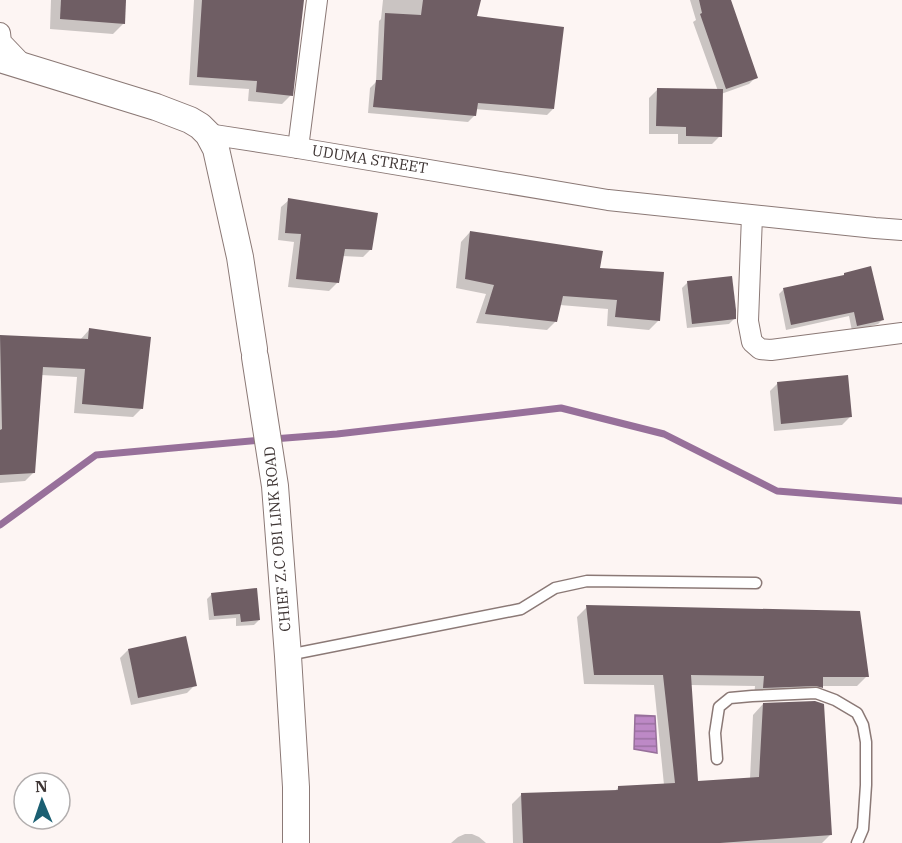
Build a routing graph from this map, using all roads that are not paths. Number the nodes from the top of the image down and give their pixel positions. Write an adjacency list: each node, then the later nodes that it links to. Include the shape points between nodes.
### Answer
1 (317, 0): 6 (street)
2 (0, 33): 4 (street, via 1,42)
3 (0, 59): 4 (street, UDUMA STREET)
4 (26, 67): 5 (street, UDUMA STREET, via 190,120)
5 (208, 134): 6 (street, UDUMA STREET); 11 (street, CHIEF Z.C OBI LINK ROAD, via 216,149 240,257 255,353 275,486)
6 (298, 148): 7 (street, UDUMA STREET, via 608,200)
7 (752, 216): 8 (street, UDUMA STREET); 9 (street, via 748,321 752,342 760,349)
8 (902, 230)
9 (902, 333)
10 (756, 583): 11 (lane, via 587,581 555,588 521,609)
11 (288, 656): 13 (street, CHIEF Z.C OBI LINK ROAD)
12 (717, 759): 14 (lane, via 719,707 730,698 816,693 857,713 866,742 866,785 863,829)
13 (296, 843)
14 (857, 843)

